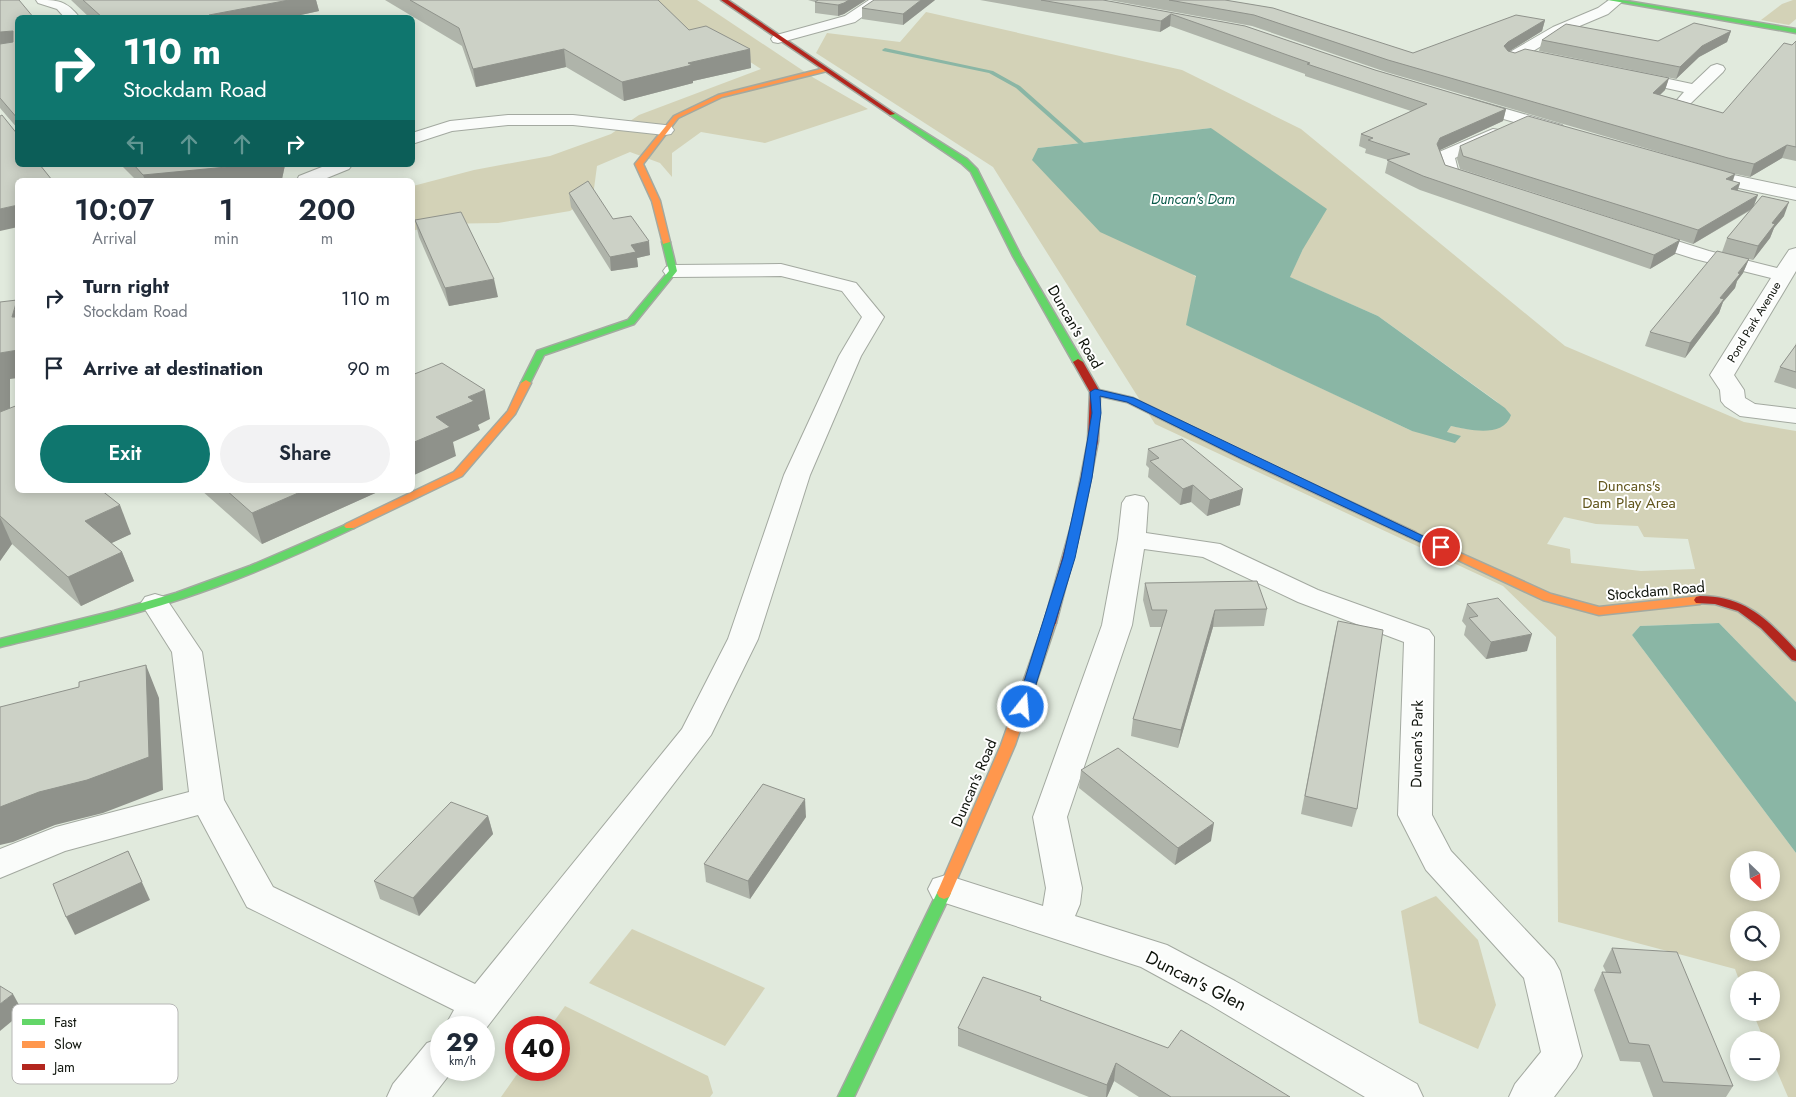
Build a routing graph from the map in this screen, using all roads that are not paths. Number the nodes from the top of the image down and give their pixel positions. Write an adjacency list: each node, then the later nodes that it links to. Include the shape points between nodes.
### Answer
1 (43, 0): 6 (street, via 62,6)
2 (724, 0): 8 (street, Duncan's Road)
3 (879, 0): 8 (street, via 850,19)
4 (1613, 0): 5 (street); 9 (street, via 1604,12 1557,30 1514,56)
5 (1658, 4): 7 (street)
6 (70, 15)
7 (1796, 31)
8 (778, 38): 11 (street, Duncan's Road)
9 (1541, 58)
10 (1717, 68): 12 (street, via 1690,95)
11 (825, 70): 15 (street, via 720,96 676,117); 27 (street, Duncan's Road, via 964,160 974,171 1016,256)
12 (1618, 74)
13 (1451, 98): 14 (street)
14 (1524, 120): 16 (street); 21 (street, via 1445,156 1450,173)
15 (665, 130): 17 (street, via 572,120 508,120 450,126); 25 (street, via 639,164 656,201)
16 (1568, 133)
17 (415, 139)
18 (339, 167): 20 (street)
19 (1684, 167): 22 (street)
20 (311, 178)
21 (1496, 188)
22 (1796, 194)
23 (1627, 231): 26 (street, via 1702,255)
24 (1796, 254): 26 (street, Pond Park Avenue)
25 (673, 271): 31 (street, via 632,322 540,353 512,412 458,474 298,551); 38 (street, via 781,270 849,288 873,317 850,356 797,475 743,639 695,735)
26 (1782, 275): 28 (street, Pond Park Avenue, via 1722,375 1732,390 1733,401 1749,411)
27 (1095, 392): 33 (street, Stockdam Road, via 1130,400 1547,596 1599,611 1706,599 1728,602 1746,609); 36 (street, Duncan's Road, via 1096,413 1088,469 1069,558 1023,707)
28 (1796, 416)
29 (1135, 503): 30 (street)
30 (1132, 539): 37 (street, via 1117,625 1050,817 1064,888); 43 (street, Duncan's Park, via 1210,550 1308,596 1419,637 1415,815 1438,860 1541,972 1562,1056)
31 (155, 603): 32 (street); 34 (street, via 187,652)
32 (0, 643)
33 (1796, 657)
34 (207, 800): 35 (street, via 56,840); 38 (street, via 260,897)
35 (0, 864)
36 (946, 889): 37 (street, Duncan's Glen); 41 (street, Duncan's Road)
37 (1054, 924): 42 (street, Duncan's Glen, via 1154,956)
38 (472, 1016)
39 (430, 1069): 40 (street)
40 (408, 1097)
41 (846, 1097)
42 (1402, 1097)
43 (1530, 1097)

